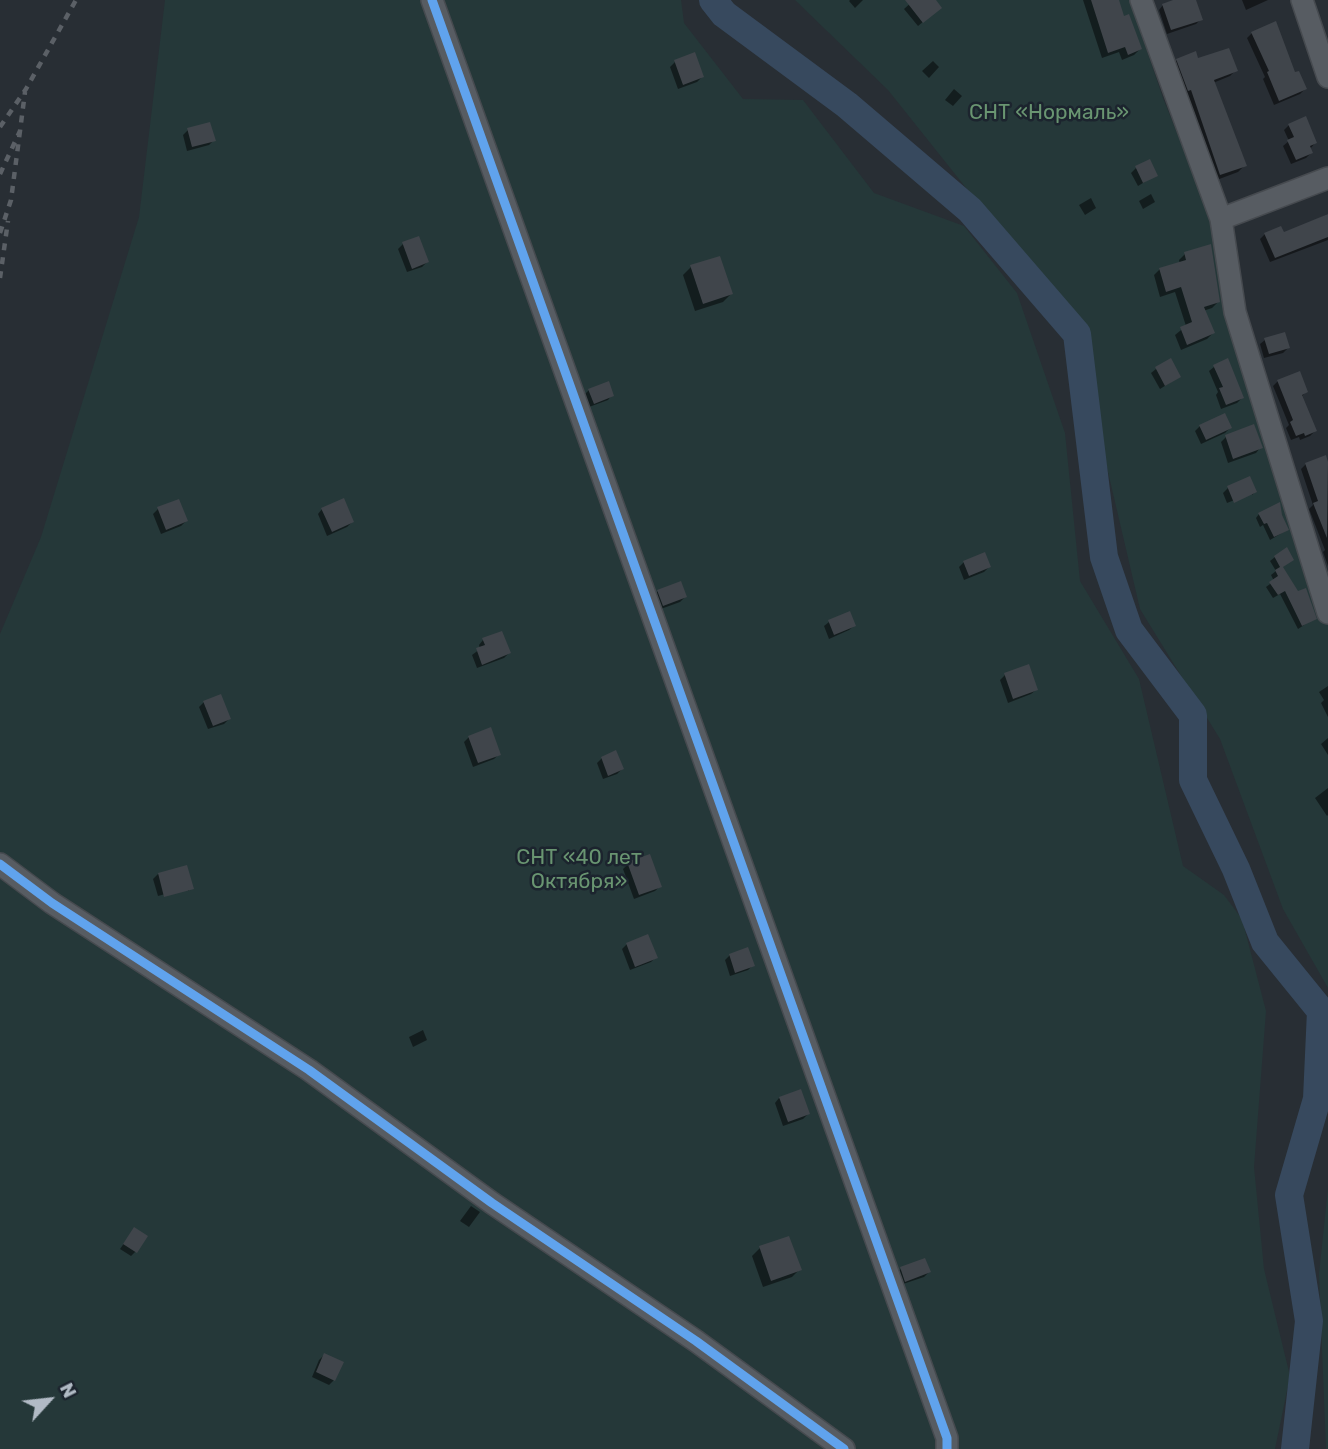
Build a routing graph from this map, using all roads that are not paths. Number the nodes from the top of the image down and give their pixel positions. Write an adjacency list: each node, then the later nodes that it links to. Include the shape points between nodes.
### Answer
1 (432, 0): 10 (street, via 947,1438)
2 (1140, 0): 6 (street)
3 (1301, 0): 4 (street)
4 (1328, 77)
5 (1328, 178): 6 (street)
6 (1221, 219): 7 (street, via 1235,312)
7 (1328, 613)
8 (0, 864): 9 (street, via 52,903 309,1070)
9 (845, 1449)
10 (947, 1449)

